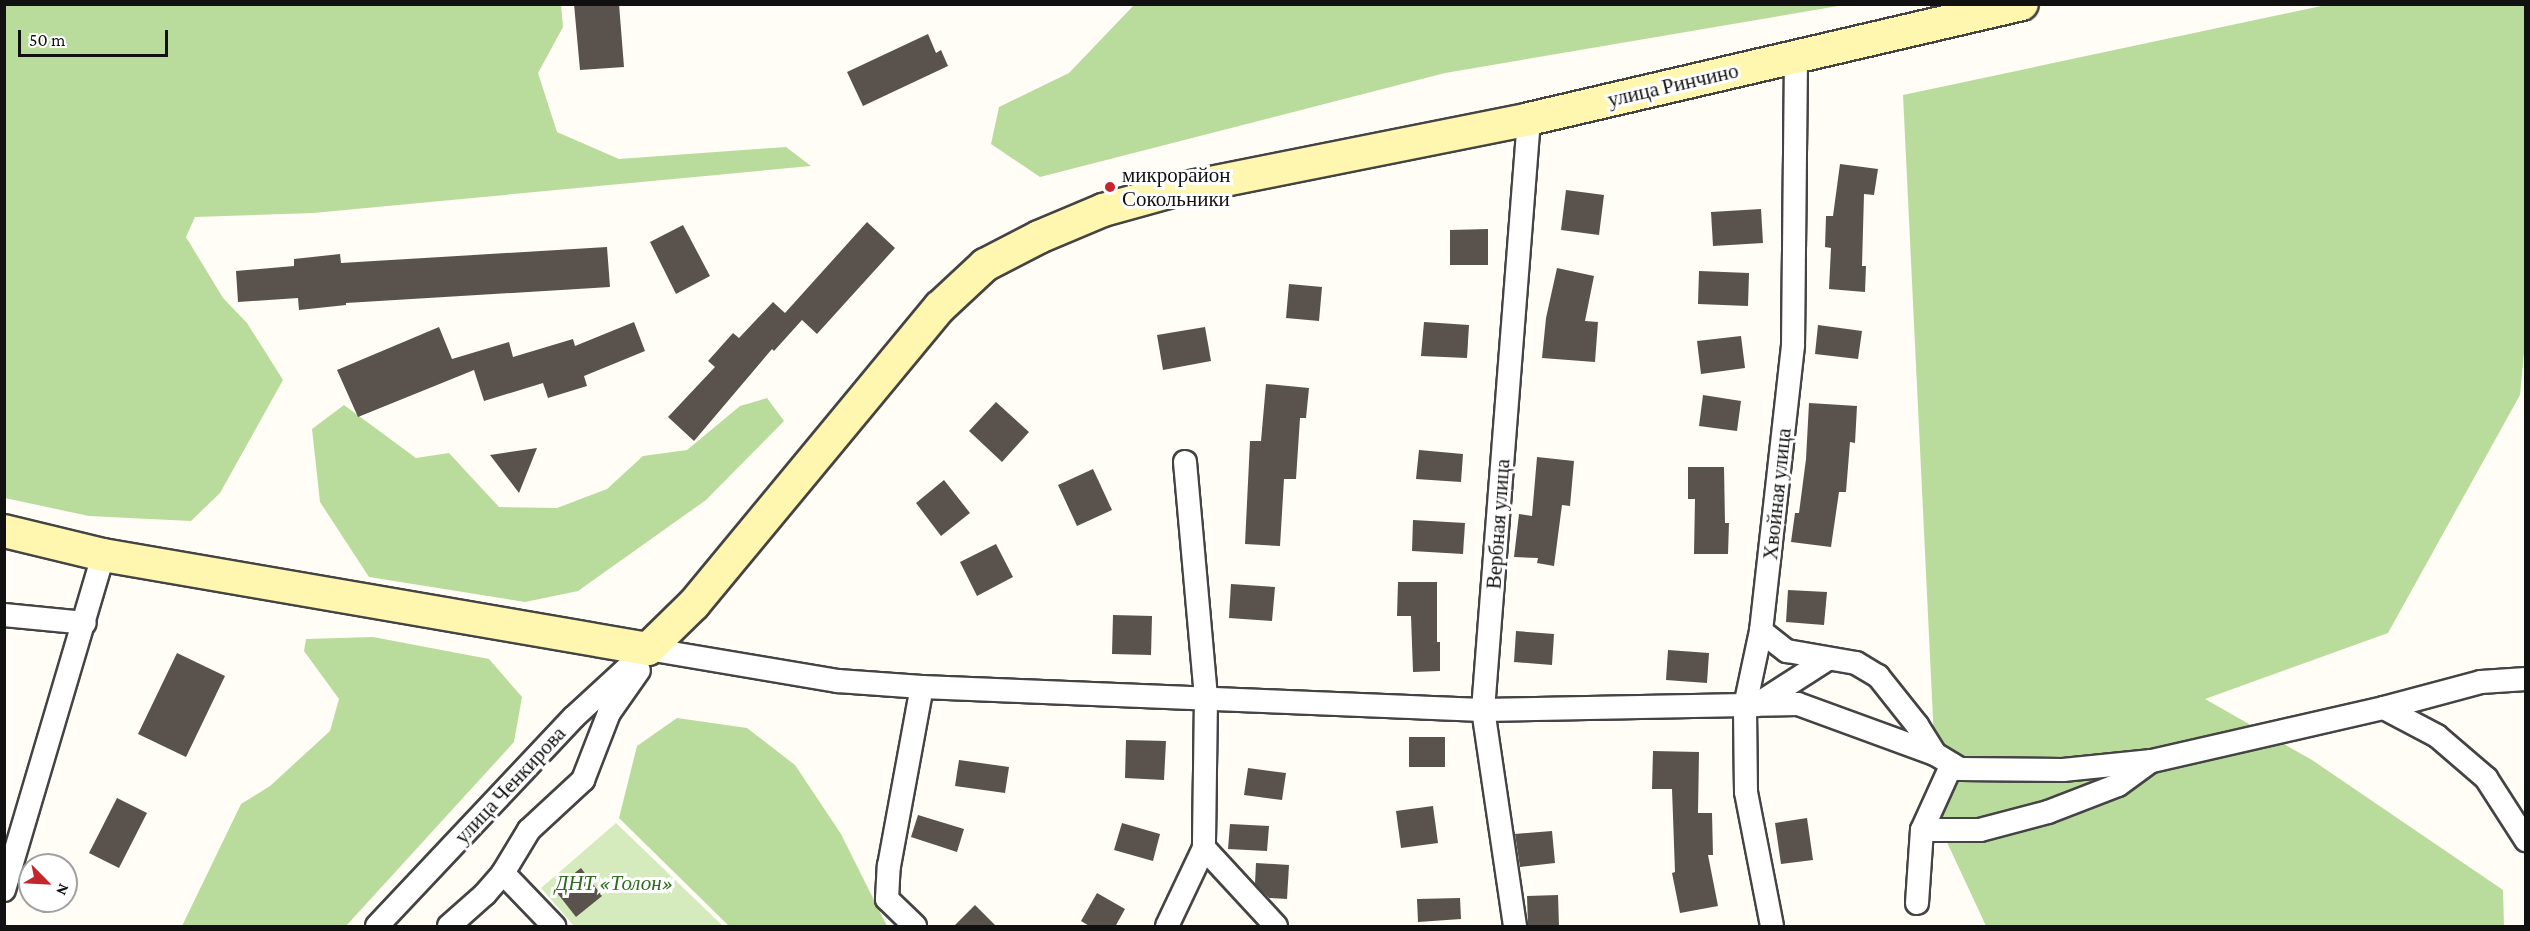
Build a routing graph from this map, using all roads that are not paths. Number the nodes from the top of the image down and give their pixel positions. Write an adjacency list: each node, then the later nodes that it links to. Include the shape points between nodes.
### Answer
1 (2022, 4): 2 (street, улица Ринчино)
2 (1796, 57): 3 (street, улица Ринчино); 9 (street, Хвойная улица, via 1793,345)
3 (1529, 119): 10 (street, улица Ринчино, via 1175,190 1103,210 985,265 940,307 694,604); 19 (street, Вербная улица)
4 (1185, 462): 16 (street)
5 (4, 531): 6 (street)
6 (103, 555): 8 (street); 10 (street)
7 (4, 615): 8 (street)
8 (85, 623): 25 (street)
9 (1761, 631): 11 (street, via 1787,651); 14 (street, Хвойная улица)
10 (648, 650): 15 (street, via 837,681); 20 (street, улица Ченкирова); 21 (street, via 609,713)
11 (1826, 660): 12 (street); 22 (street, via 1856,663 1878,676)
12 (1798, 678): 14 (street); 17 (street)
13 (2526, 679): 18 (street, via 2481,682)
14 (1751, 682): 17 (street, Хвойная улица)
15 (922, 687): 16 (street); 34 (street, via 889,866 887,899)
16 (1206, 698): 19 (street); 27 (street)
17 (1750, 706): 19 (street); 22 (street, via 1798,704); 38 (street, Хвойная улица, via 1746,792)
18 (2384, 708): 23 (street); 26 (street, via 2437,736 2486,778)
19 (1483, 710): 37 (street, Вербная улица)
20 (574, 717): 21 (street); 31 (street, улица Ченкирова)
21 (597, 749): 28 (street, via 583,780 529,830)
22 (1943, 759): 23 (street, via 1960,769 2063,770); 24 (street)
23 (2152, 761): 24 (street, via 2118,785 2048,812 1980,830)
24 (1922, 830): 30 (street)
25 (13, 832): 29 (street)
26 (2526, 840)
27 (1204, 848): 35 (street); 36 (street)
28 (503, 873): 32 (street); 33 (street)
29 (4, 890)
30 (1917, 903)
31 (377, 927)
32 (449, 927)
33 (554, 927)
34 (915, 927)
35 (1167, 927)
36 (1276, 927)
37 (1515, 927)
38 (1772, 927)

